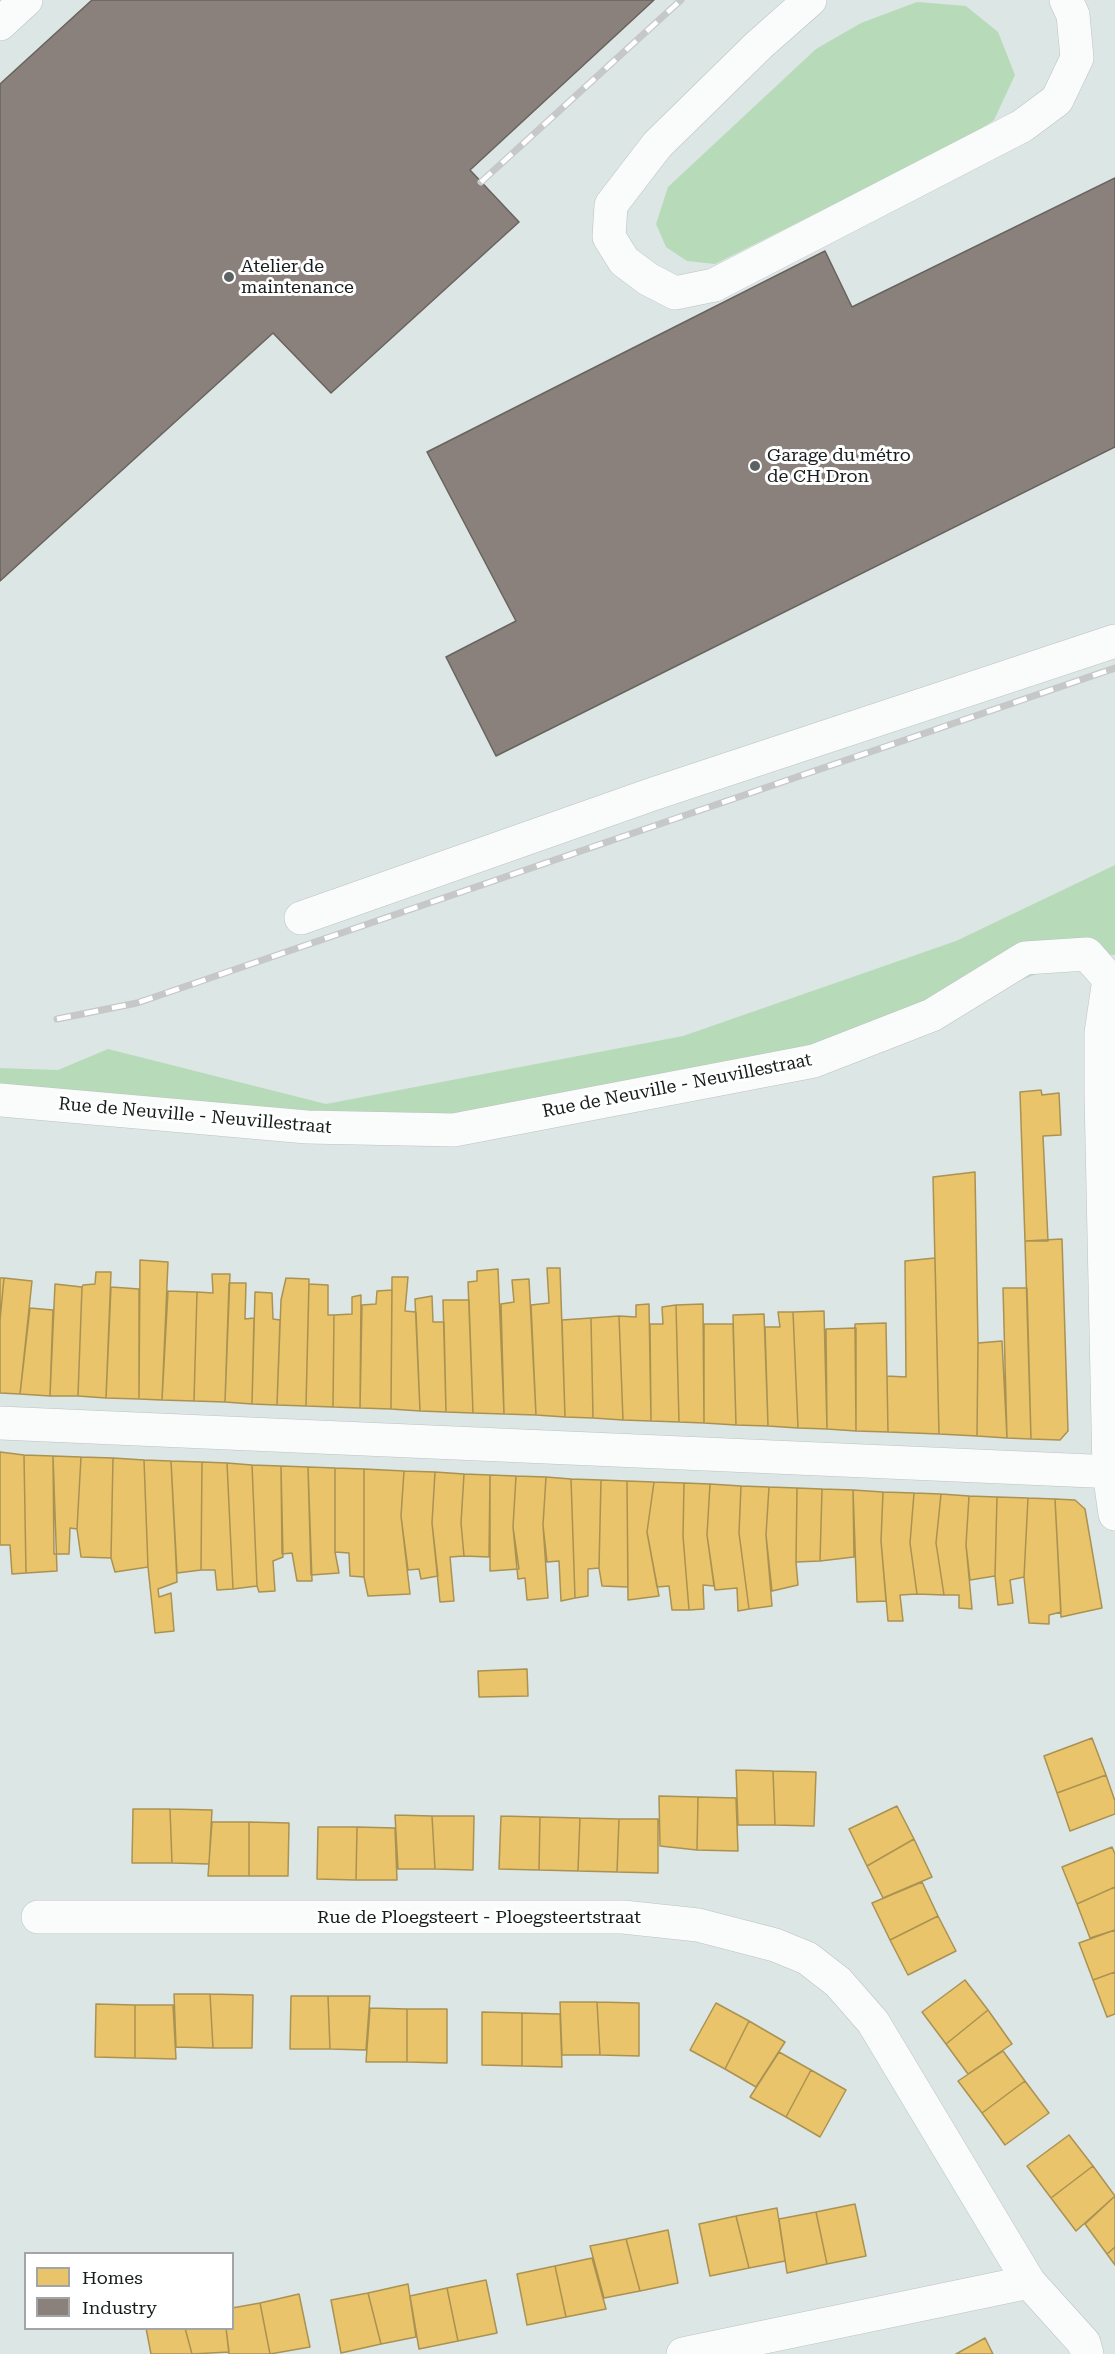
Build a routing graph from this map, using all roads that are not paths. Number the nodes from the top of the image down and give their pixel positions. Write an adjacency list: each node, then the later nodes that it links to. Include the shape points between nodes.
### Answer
1 (26, 0): 4 (street)
2 (810, 0): 3 (street, via 657,145 611,205 609,237 624,261 648,279 675,293 714,285 1022,126 1057,100 1077,58 1073,15)
3 (1066, 0)
4 (0, 24)
5 (1115, 640): 6 (street, via 653,794)
6 (301, 918)
7 (0, 1100): 9 (street, Rue de Neuville - Neuvillestraat, via 306,1127 454,1130 814,1061 932,1015 1025,958 1087,954 1109,979 1101,1033 1101,1095)
8 (0, 1423): 9 (street)
9 (1112, 1472): 10 (street, Rue de Neuville - Neuvillestraat)
10 (1115, 1514)
11 (38, 1917): 12 (street, Rue de Ploegsteert - Ploegsteertstraat, via 622,1917 698,1925 762,1939 807,1958 838,1982 873,2022)
12 (1029, 2282): 13 (street); 14 (street, Rue de Ploegsteert - Ploegsteertstraat, via 1084,2343)
13 (683, 2354)
14 (1087, 2354)

